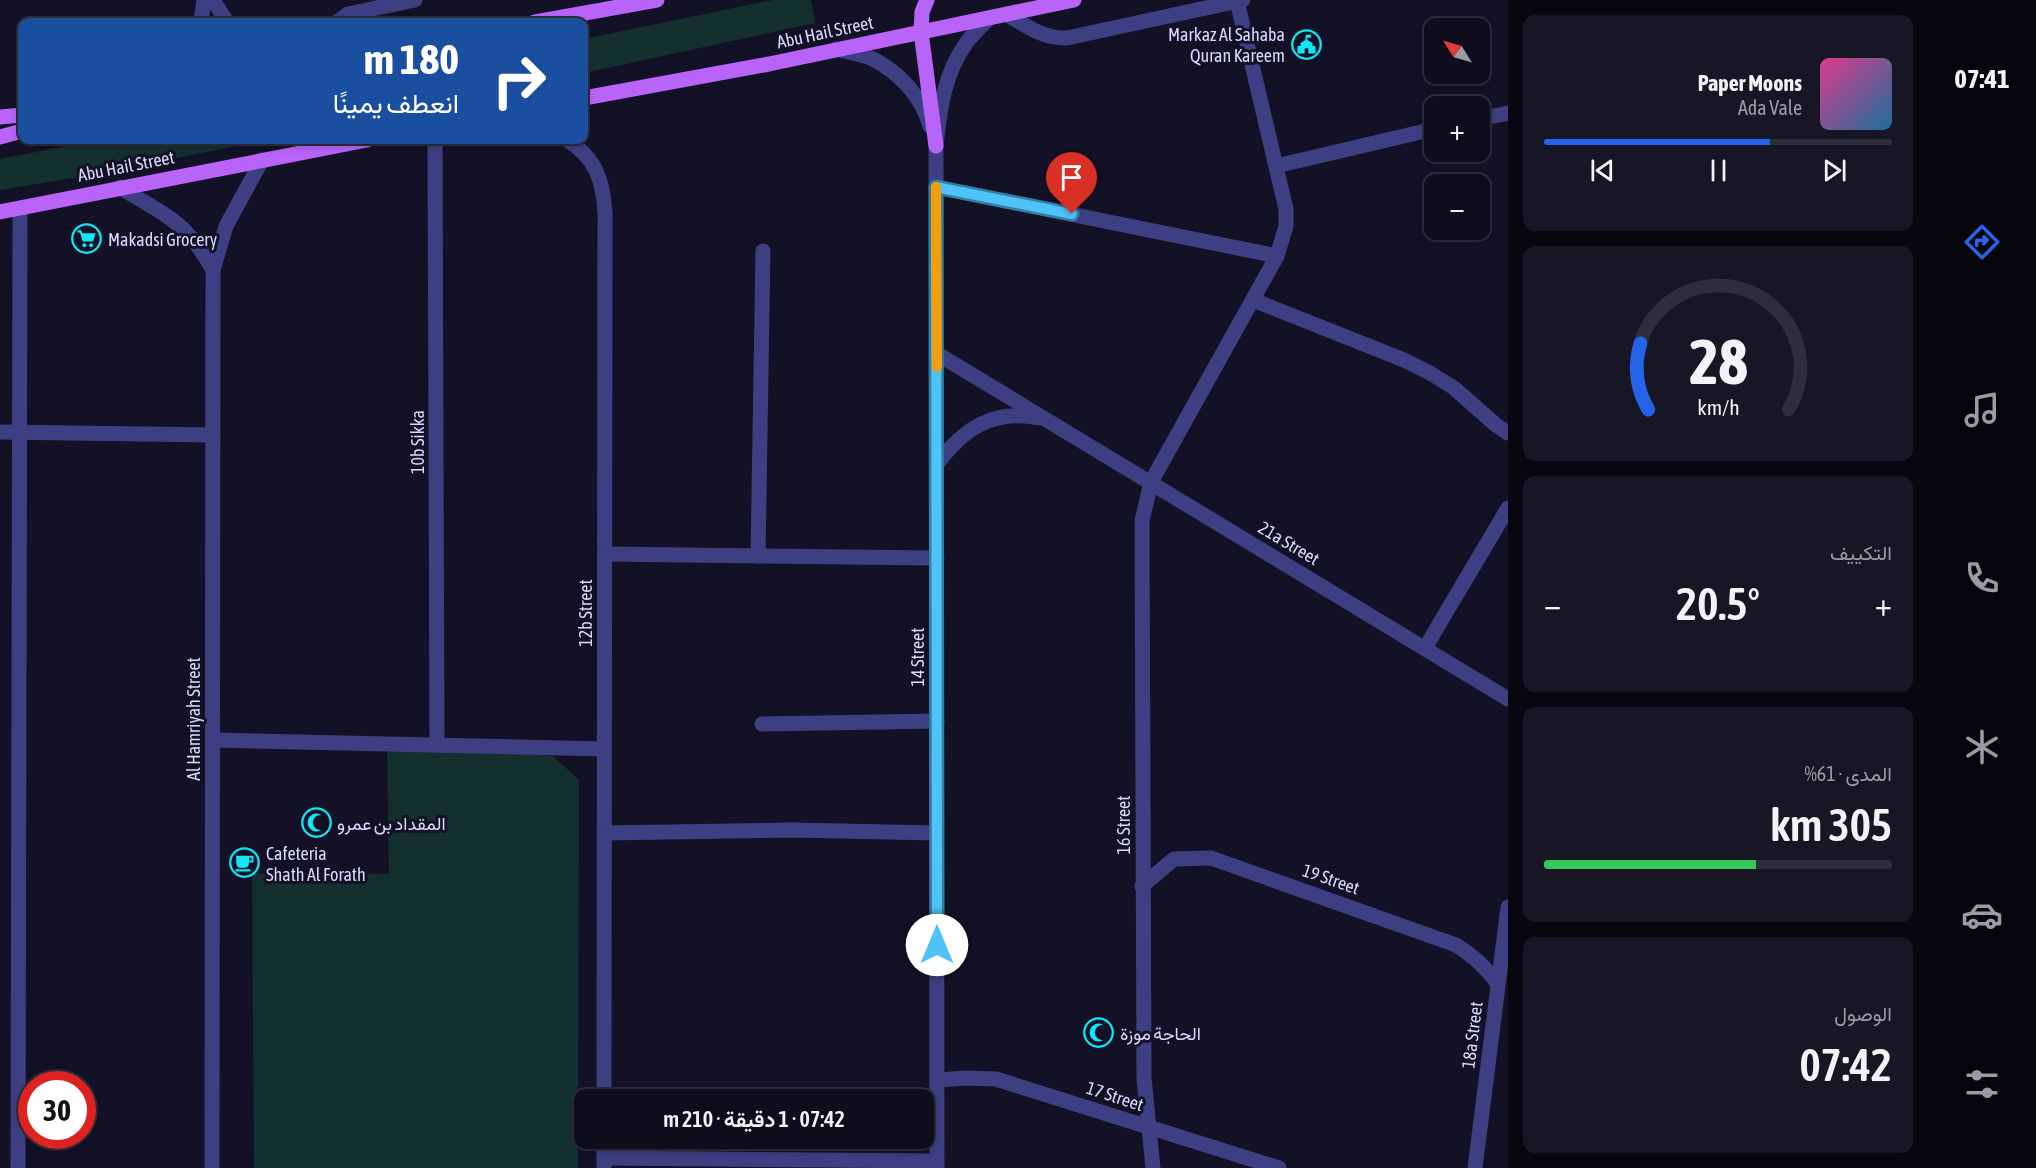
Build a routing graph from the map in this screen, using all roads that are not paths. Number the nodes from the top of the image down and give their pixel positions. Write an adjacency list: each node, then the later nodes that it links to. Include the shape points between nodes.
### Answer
1 (204, 0): 9 (street)
2 (213, 0): 10 (street)
3 (415, 0): 11 (street)
4 (657, 0): 12 (main road)
5 (927, 0): 14 (main road)
6 (1074, 0): 8 (main road, Abu Hail Street)
7 (1240, 1): 8 (street, via 1067,38 1044,35); 29 (street, 16 Street)
8 (1006, 14): 13 (main road, Abu Hail Street)
9 (202, 18)
10 (224, 18)
11 (343, 18)
12 (558, 18)
13 (989, 18): 14 (main road, Abu Hail Street); 27 (street, 14 Street, via 966,43 950,72 940,105)
14 (921, 32): 15 (main road, Abu Hail Street); 27 (main road)
15 (836, 49): 16 (main road, Abu Hail Street); 27 (street, 14 Street, via 872,59 903,80 925,110)
16 (588, 97)
17 (1508, 112): 19 (street)
18 (18, 116): 20 (main road)
19 (1490, 116)
20 (0, 117)
21 (1424, 131): 29 (street)
22 (18, 132): 23 (main road)
23 (0, 137)
24 (346, 144): 28 (main road, Abu Hail Street)
25 (435, 144): 55 (street, 10b Sikka)
26 (574, 144): 47 (street, 12b Street, via 594,165 603,188 605,213)
27 (936, 146): 31 (street, 14 Street)
28 (261, 160): 30 (main road, Abu Hail Street); 36 (street, Al Hamriyah Street, via 226,226)
29 (1276, 166): 35 (street, 16 Street, via 1286,209 1286,226)
30 (120, 187): 32 (main road, Abu Hail Street); 36 (street, via 185,230)
31 (936, 187): 35 (street); 38 (street, 14 Street)
32 (20, 208): 33 (main road, Abu Hail Street); 41 (street)
33 (0, 212)
34 (763, 251): 48 (street)
35 (1277, 256): 37 (street, 16 Street)
36 (213, 270): 43 (street, Al Hamriyah Street)
37 (1253, 300): 42 (street, via 1430,373); 45 (street, 16 Street)
38 (936, 353): 39 (street, 21a Street); 44 (street, 14 Street)
39 (1050, 420): 44 (street, 21a Street, via 1024,415 998,418 974,427 953,443); 45 (street, 21a Street)
40 (0, 432): 41 (street)
41 (20, 432): 43 (street); 68 (street)
42 (1508, 432)
43 (213, 435): 54 (street, Al Hamriyah Street)
44 (937, 464): 49 (street, 14 Street)
45 (1151, 482): 50 (street, 21a Street); 59 (street, 16 Street, via 1140,541)
46 (1508, 508): 50 (street)
47 (605, 554): 48 (street); 56 (street, 12b Street)
48 (758, 556): 49 (street)
49 (937, 558): 52 (street, 14 Street)
50 (1425, 648): 51 (street, 21a Street)
51 (1508, 699)
52 (936, 721): 53 (street); 57 (street, 14 Street)
53 (762, 724)
54 (213, 740): 55 (street); 69 (street, Al Hamriyah Street)
55 (437, 745): 56 (street)
56 (604, 749): 58 (street, 12b Street)
57 (937, 832): 58 (street); 62 (street, 14 Street)
58 (604, 834): 63 (street, 12b Street)
59 (1142, 886): 61 (street, 19 Street, via 1174,859 1211,858 1456,945 1488,968); 64 (street, 16 Street, via 1144,1078)
60 (1508, 907): 61 (street, 18a Street)
61 (1498, 984): 72 (street, 18a Street)
62 (937, 1080): 64 (street, 17 Street, via 996,1079); 67 (street, 14 Street)
63 (604, 1089)
64 (1149, 1127): 70 (street, 16 Street); 71 (street, 17 Street)
65 (604, 1163): 66 (street)
66 (787, 1164): 67 (street)
67 (937, 1164)
68 (18, 1168)
69 (212, 1168)
70 (1152, 1168)
71 (1279, 1168)
72 (1475, 1168)

